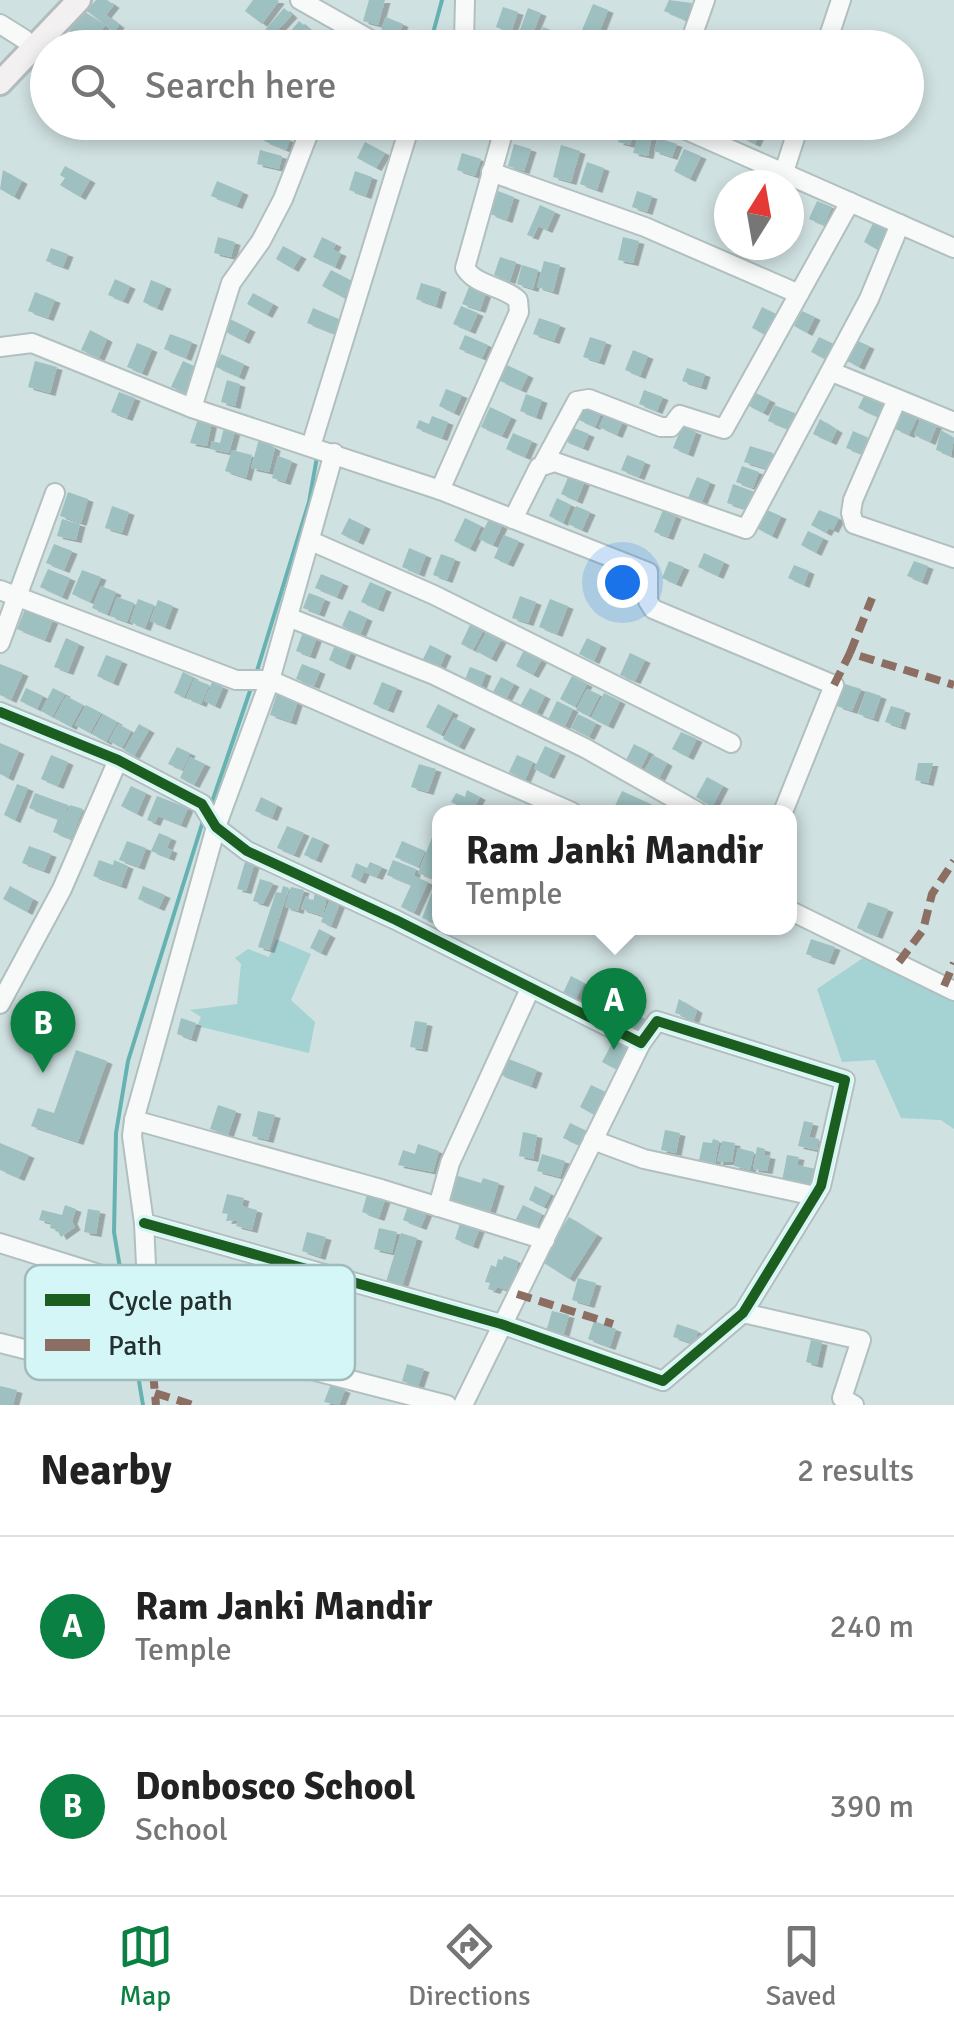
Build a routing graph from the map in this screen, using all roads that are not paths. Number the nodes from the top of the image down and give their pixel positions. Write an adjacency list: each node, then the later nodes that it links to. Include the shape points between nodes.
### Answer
1 (59, 0): 8 (main road)
2 (79, 0): 9 (main road)
3 (300, 0): 10 (street)
4 (465, 0): 11 (street)
5 (706, 0): 12 (street)
6 (841, 0): 13 (street)
7 (0, 24): 15 (street)
8 (32, 30)
9 (50, 30)
10 (342, 30)
11 (463, 30)
12 (695, 30)
13 (831, 30)
14 (30, 32): 15 (main road)
15 (24, 39): 17 (main road)
16 (30, 51): 18 (main road)
17 (0, 67)
18 (0, 83)
19 (306, 140): 35 (street, via 261,241 231,283)
20 (406, 140): 37 (street)
21 (501, 140): 26 (street)
22 (710, 140): 24 (street)
23 (794, 140): 25 (street)
24 (779, 170)
25 (785, 170)
26 (492, 172): 31 (street, via 645,227); 40 (street, via 465,268 510,292 519,312)
27 (804, 181): 28 (street)
28 (850, 202): 29 (street); 31 (street)
29 (900, 224): 30 (street); 33 (street)
30 (954, 246)
31 (799, 294): 39 (street, via 724,429 680,415 662,427 589,399 576,401)
32 (0, 347): 35 (street, via 32,342)
33 (832, 372): 34 (street); 39 (street, via 746,529)
34 (897, 398): 36 (street); 44 (street, via 853,500 854,524)
35 (192, 408): 37 (street)
36 (954, 422)
37 (312, 446): 38 (street)
38 (334, 453): 40 (street); 43 (street)
39 (544, 462): 42 (street)
40 (440, 490): 42 (street)
41 (55, 493): 45 (street)
42 (513, 519): 54 (street, via 648,572 653,609 834,685)
43 (310, 541): 46 (street); 50 (street)
44 (954, 558)
45 (9, 594): 47 (street); 48 (street, via 236,680)
46 (288, 617): 48 (street); 53 (street, via 434,675)
47 (0, 643)
48 (270, 680): 52 (street); 55 (street)
49 (0, 712): 51 (street)
50 (731, 743)
51 (118, 760): 55 (street, via 202,804); 59 (street, via 62,888)
52 (556, 805)
53 (686, 805)
54 (786, 805)
55 (216, 827): 57 (street, via 248,851); 61 (street)
56 (797, 914): 58 (street)
57 (530, 988): 60 (street); 64 (street, via 450,1163)
58 (954, 991)
59 (0, 1004)
60 (641, 1042): 62 (street); 63 (street, via 657,1021 844,1080)
61 (134, 1120): 64 (street); 65 (street)
62 (594, 1140): 63 (street, via 644,1159); 66 (street)
63 (815, 1196): 72 (street)
64 (438, 1207): 66 (street)
65 (144, 1223): 69 (street); 70 (street)
66 (545, 1240): 73 (street)
67 (0, 1243): 68 (street)
68 (70, 1265)
69 (146, 1265)
70 (292, 1265)
71 (355, 1283): 73 (street)
72 (742, 1313): 73 (street, via 663,1382); 79 (street, via 862,1340 842,1398)
73 (501, 1324): 78 (street)
74 (0, 1343): 75 (street)
75 (25, 1349)
76 (350, 1380): 77 (street)
77 (446, 1405)
78 (463, 1405)
79 (854, 1405)

